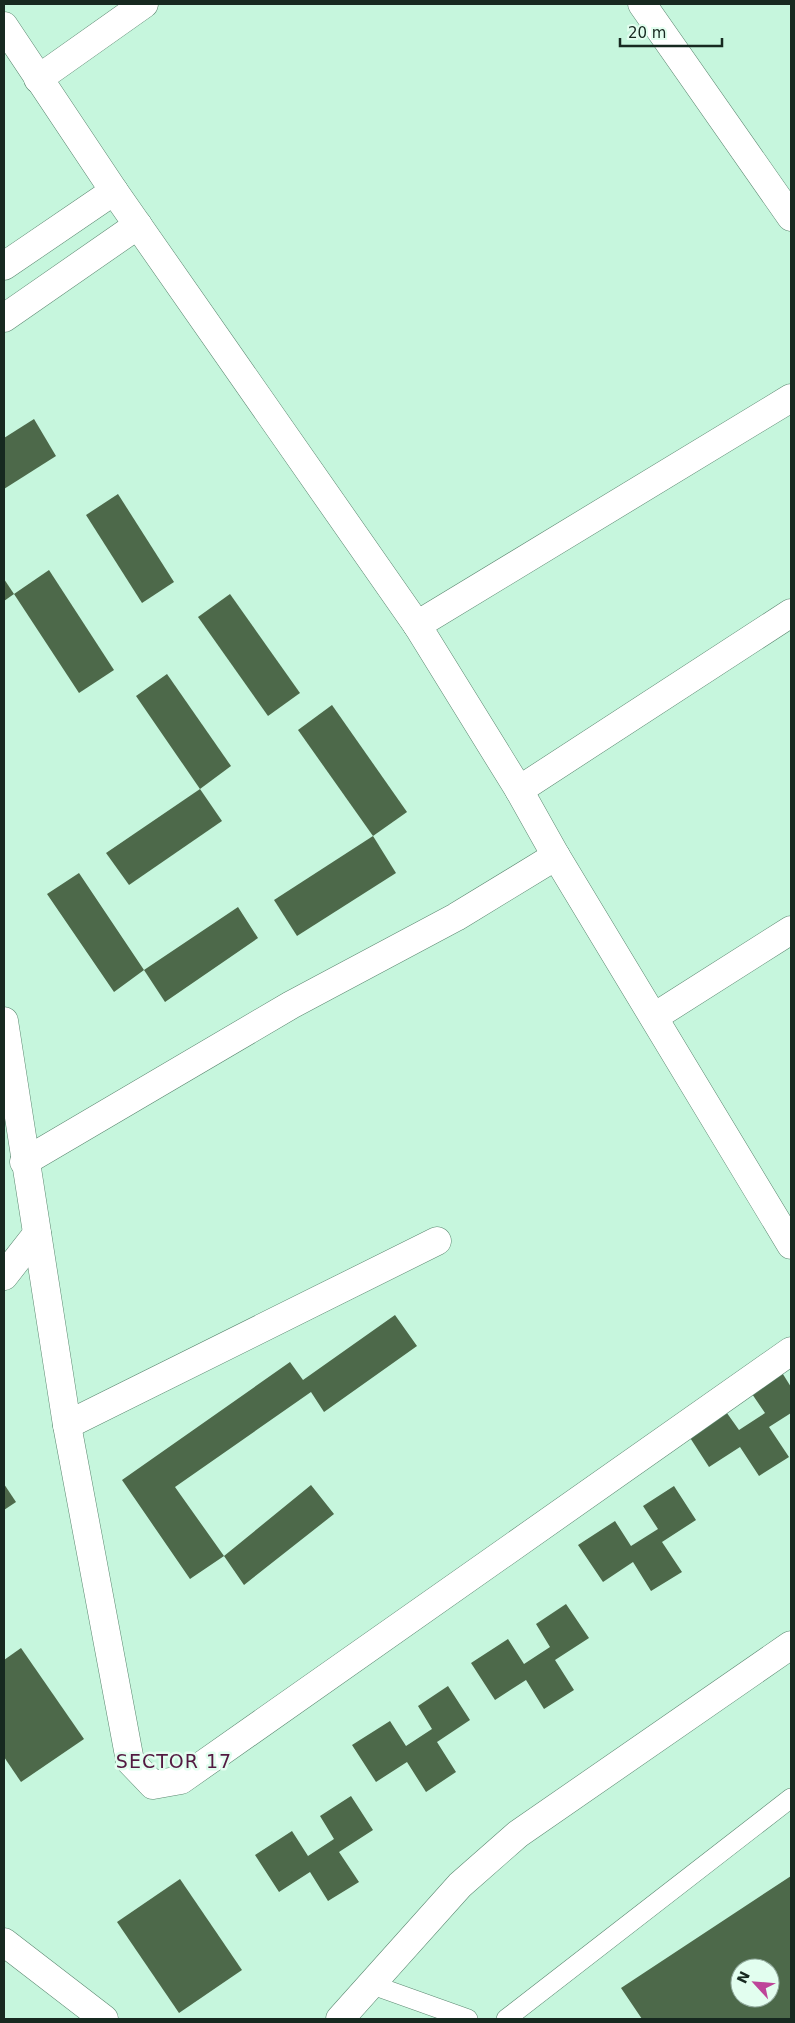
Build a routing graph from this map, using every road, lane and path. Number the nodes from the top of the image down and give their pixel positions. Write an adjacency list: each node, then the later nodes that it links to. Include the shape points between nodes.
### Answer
1 (144, 4): 4 (street)
2 (642, 4): 6 (street)
3 (4, 26): 4 (street)
4 (38, 79): 5 (street)
5 (114, 191): 7 (street); 8 (street)
6 (791, 217)
7 (138, 225): 9 (street); 12 (street)
8 (4, 266)
9 (4, 318)
10 (791, 398): 12 (street)
11 (791, 613): 13 (street)
12 (417, 624): 13 (street)
13 (519, 790): 14 (street)
14 (556, 856): 16 (street); 18 (street, via 456,918 291,1005)
15 (791, 930): 16 (street)
16 (654, 1017): 21 (street)
17 (4, 1021): 18 (street)
18 (24, 1162): 19 (street)
19 (37, 1234): 22 (street); 24 (street)
20 (437, 1241): 24 (street)
21 (791, 1245)
22 (4, 1276)
23 (791, 1351): 24 (street, via 181,1780 153,1785 130,1761)
24 (67, 1425)
25 (791, 1645): 28 (street, via 518,1834 460,1885)
26 (791, 1798): 32 (lane)
27 (4, 1942): 29 (street)
28 (370, 1984): 30 (street); 31 (lane)
29 (104, 2019)
30 (340, 2019)
31 (468, 2019)
32 (506, 2019)

